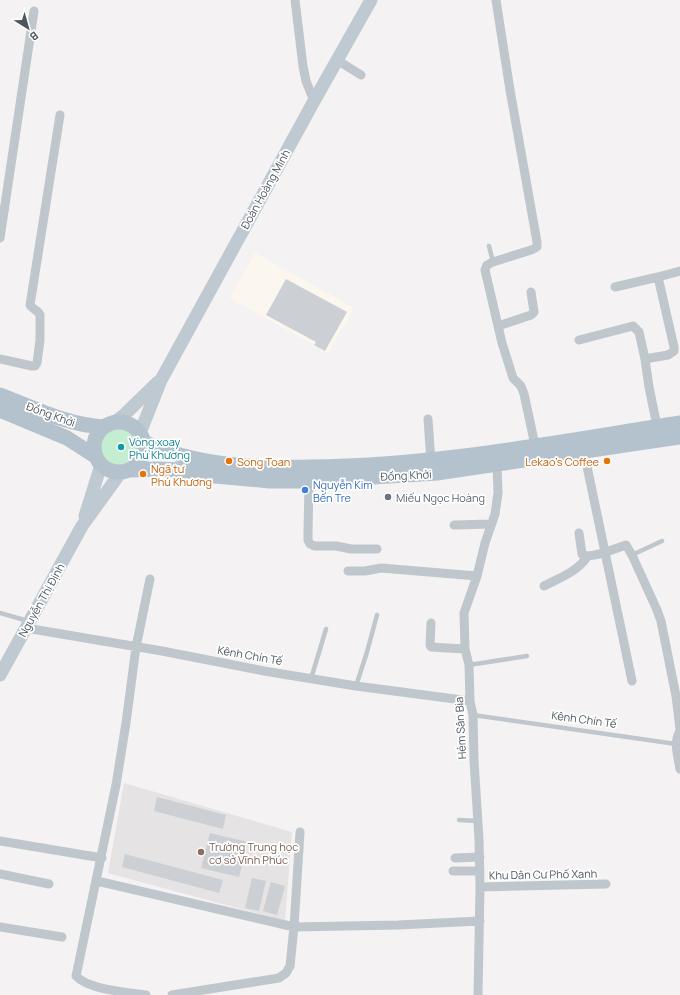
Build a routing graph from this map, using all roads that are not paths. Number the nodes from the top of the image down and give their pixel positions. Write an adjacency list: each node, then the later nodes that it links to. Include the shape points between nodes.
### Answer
1 (295, 0): 7 (street, via 303,66)
2 (371, 0): 5 (main road, Đoàn Hoàng Minh)
3 (496, 0): 11 (street, via 537,242 536,247 531,250)
4 (34, 11): 9 (street)
5 (337, 60): 6 (street); 7 (main road, Đoàn Hoàng Minh)
6 (361, 75)
7 (314, 101): 20 (main road, Đoàn Hoàng Minh)
8 (60, 116): 19 (street, via 30,305 40,315 37,363 32,366)
9 (0, 238)
10 (489, 246): 11 (lane)
11 (493, 262): 16 (street, via 487,265 485,270)
12 (680, 271): 13 (street)
13 (658, 276): 14 (street); 18 (street, via 674,351 668,355)
14 (615, 287)
15 (531, 292): 16 (street, via 534,312 531,316)
16 (498, 326): 29 (street, via 513,378 521,386 524,394)
17 (579, 340): 18 (street, via 633,326 639,332)
18 (645, 359): 26 (street)
19 (0, 360)
20 (161, 380): 25 (main road, Đoàn Hoàng Minh, via 125,414); 28 (main road, Đoàn Hoàng Minh)
21 (0, 395): 25 (main road, Đồng Khởi, via 73,423 88,426)
22 (0, 410): 31 (main road, Đồng Khởi, via 67,438)
23 (428, 419): 33 (street)
24 (680, 423): 26 (main road, Đồng Khởi)
25 (110, 424): 28 (main road, via 129,424); 31 (main road, via 99,431 94,443)
26 (657, 426): 29 (main road, Đồng Khởi)
27 (680, 437): 30 (main road, Đồng Khởi)
28 (142, 438): 34 (main road, Đồng Khởi, via 161,450); 35 (main road, via 145,449 140,461)
29 (535, 445): 33 (main road, Đồng Khởi)
30 (584, 452): 32 (main road, Đồng Khởi); 43 (street)
31 (98, 461): 35 (main road, via 114,472); 39 (main road, Nguyễn Thị Định)
32 (497, 464): 33 (main road, Đồng Khởi); 38 (street, Hẻm Sân Bia, via 497,503)
33 (434, 465): 34 (main road, Đồng Khởi); 36 (main road, Đồng Khởi)
34 (216, 469): 35 (main road, Đồng Khởi); 36 (main road, Đồng Khởi, via 270,481)
35 (126, 471): 39 (main road, Nguyễn Thị Định)
36 (309, 481): 42 (street, via 310,544)
37 (454, 524): 38 (street)
38 (491, 524): 47 (street, Hẻm Sân Bia)
39 (82, 526): 53 (main road, Nguyễn Thị Định)
40 (579, 533): 45 (street, via 582,554)
41 (662, 541): 44 (lane)
42 (377, 549)
43 (604, 552): 44 (street, via 626,545); 45 (street); 61 (street)
44 (632, 555): 63 (street, via 661,621)
45 (587, 557): 49 (street, via 576,568)
46 (348, 571): 47 (street, via 381,568)
47 (477, 576): 56 (street, Hẻm Sân Bia, via 464,613)
48 (150, 579): 55 (street)
49 (544, 586)
50 (0, 614): 53 (lane, Kênh Chín Tế)
51 (377, 615): 62 (lane)
52 (431, 624): 56 (street, via 431,647)
53 (28, 625): 55 (street, Kênh Chín Tế); 59 (main road, Nguyễn Thị Định)
54 (326, 629): 60 (lane)
55 (136, 647): 60 (street, Kênh Chín Tế); 73 (street, via 125,730)
56 (465, 649): 58 (street, Hẻm Sân Bia)
57 (527, 656): 58 (lane)
58 (468, 665): 64 (street, Hẻm Sân Bia)
59 (0, 675)
60 (311, 678): 62 (street, Kênh Chín Tế)
61 (632, 681)
62 (356, 686): 64 (street, Kênh Chín Tế)
63 (678, 695): 66 (street)
64 (470, 701): 65 (street, Hẻm Sân Bia)
65 (473, 715): 66 (lane, Kênh Chín Tế); 69 (street, Hẻm Sân Bia)
66 (678, 736): 67 (street)
67 (680, 769)
68 (460, 820): 69 (lane)
69 (478, 821): 72 (street, Hẻm Sân Bia)
70 (300, 832): 84 (street)
71 (0, 841): 73 (street)
72 (480, 857): 74 (street); 76 (street, Hẻm Sân Bia)
73 (102, 858): 78 (street)
74 (455, 858)
75 (453, 871): 76 (street)
76 (480, 871): 81 (street, Hẻm Sân Bia)
77 (0, 874): 79 (street)
78 (96, 881): 84 (street); 86 (street, via 76,976 93,986)
79 (49, 884)
80 (606, 884): 81 (street, Khu Dân Cư Phố Xanh)
81 (480, 887): 82 (street, Hẻm Sân Bia)
82 (480, 921): 84 (street); 88 (street, Hẻm Sân Bia)
83 (0, 927): 85 (street)
84 (294, 927): 87 (street, via 290,966 279,978)
85 (62, 936)
86 (146, 995)
87 (172, 995)
88 (478, 995)

